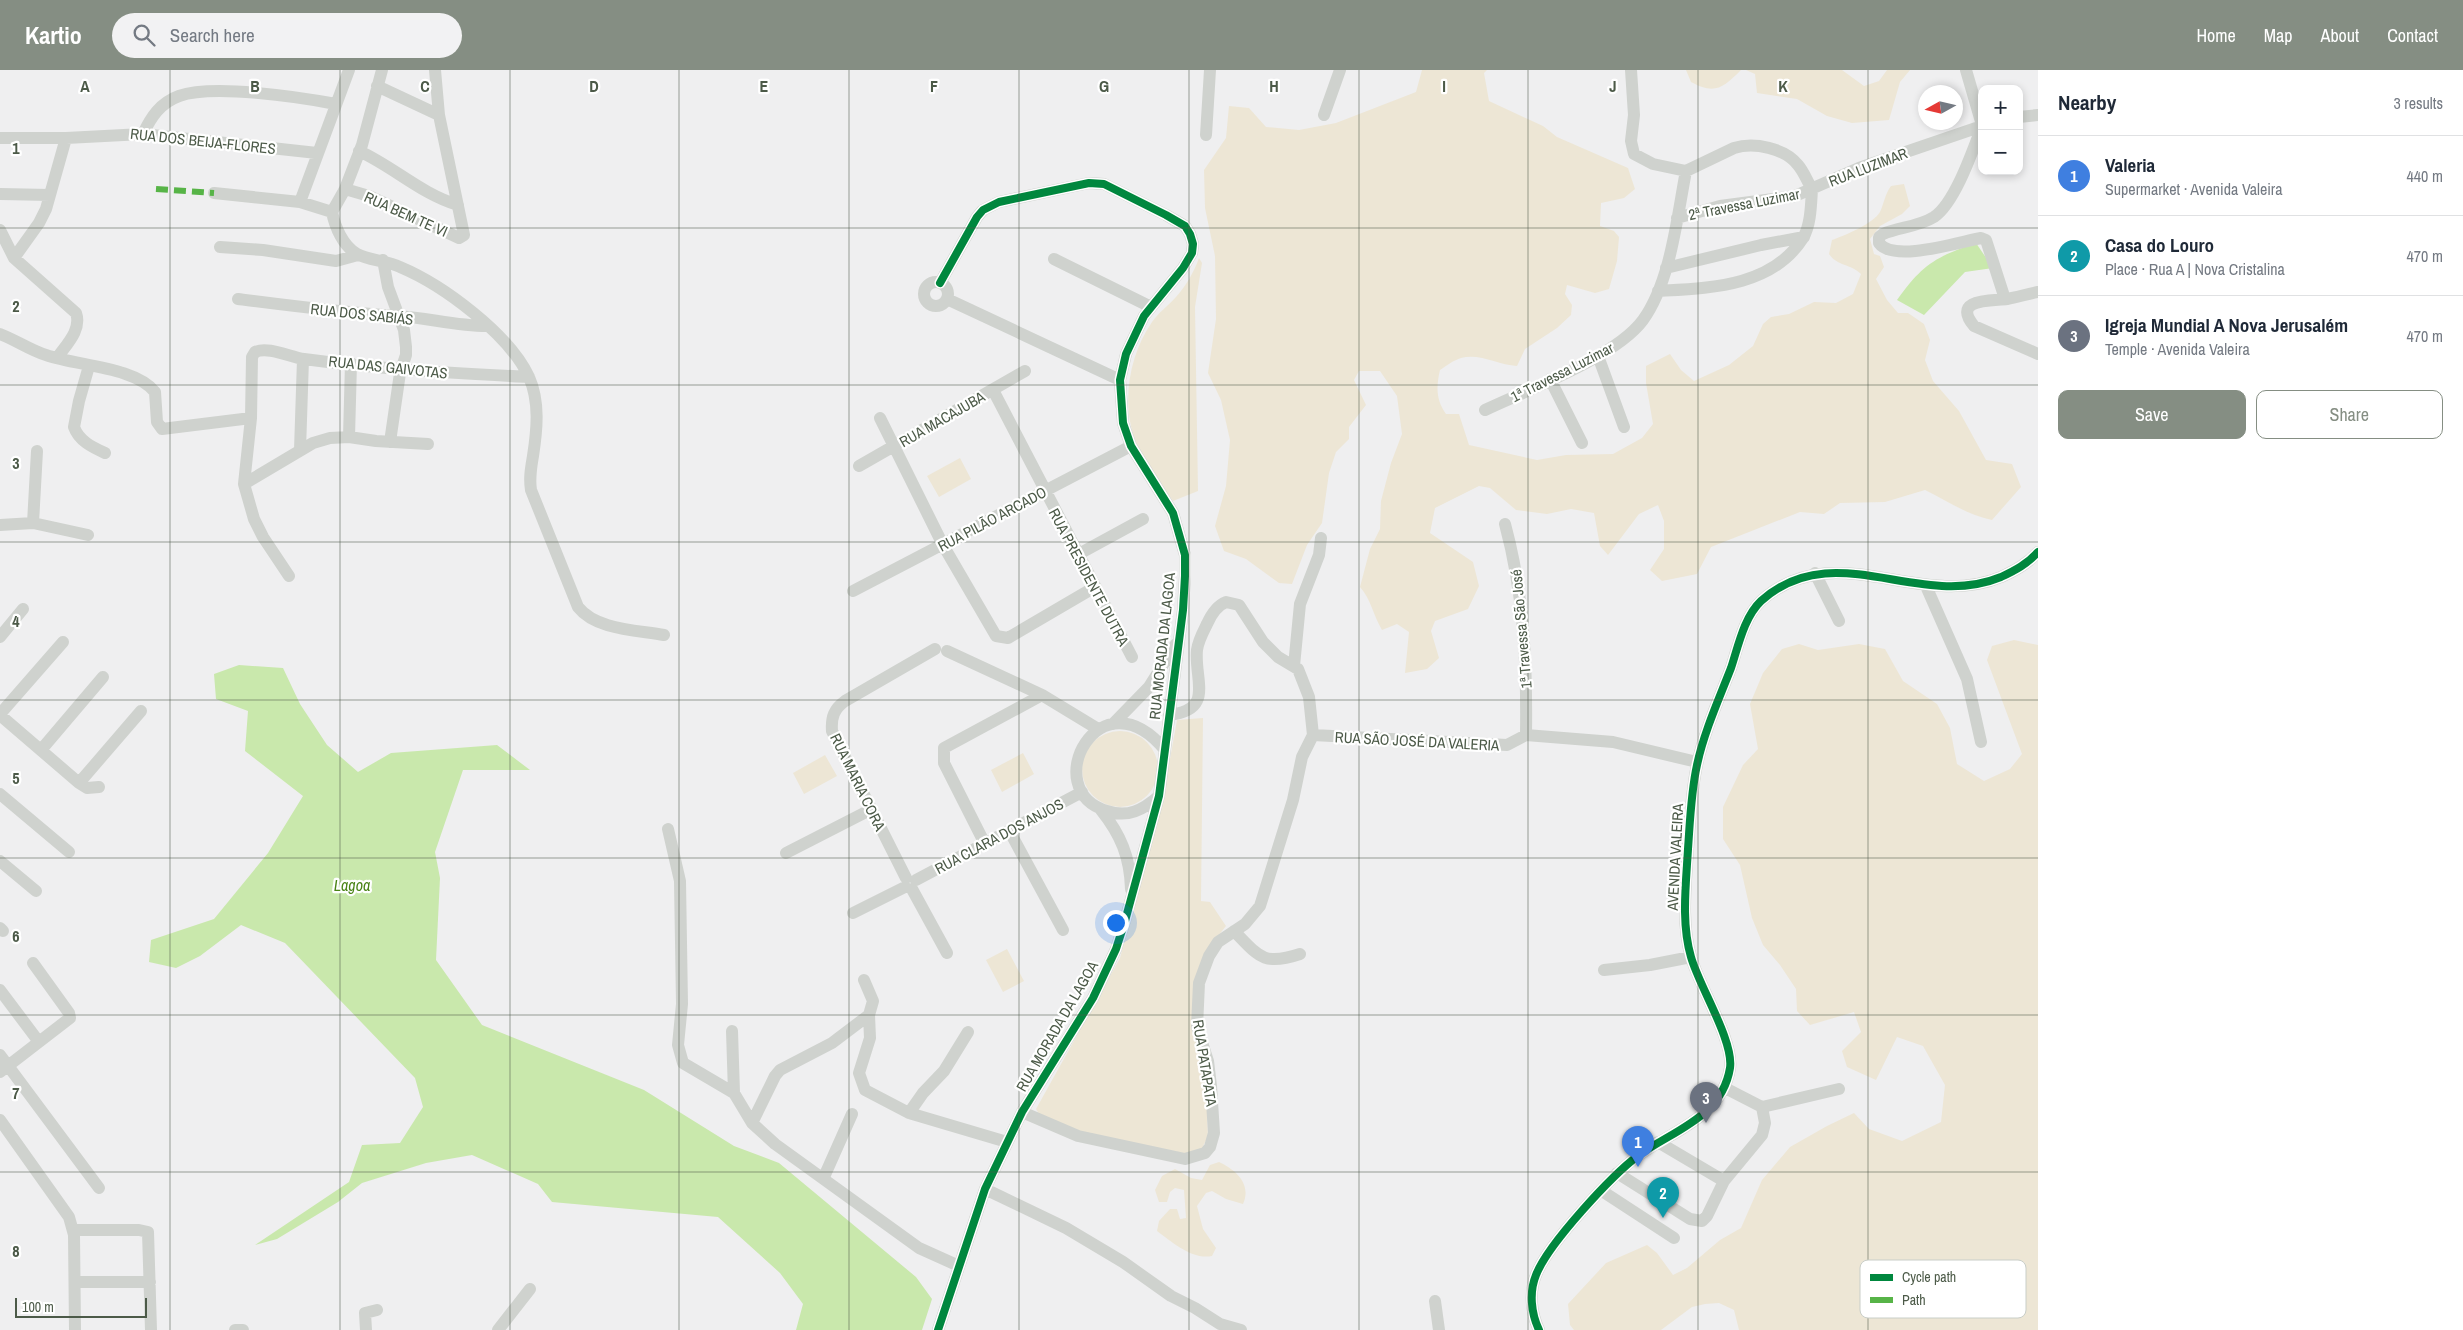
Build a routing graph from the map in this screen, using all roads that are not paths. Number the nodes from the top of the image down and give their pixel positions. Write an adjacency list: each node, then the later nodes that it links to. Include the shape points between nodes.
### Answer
1 (349, 70): 9 (street)
2 (382, 70): 8 (street)
3 (435, 70): 11 (street, RUA BEM TE VI)
4 (1210, 70): 18 (street)
5 (1340, 70): 12 (street)
6 (1631, 70): 23 (street, via 1634,114 1631,141 1634,154 1653,164)
7 (1966, 70): 10 (street)
8 (377, 86): 11 (street); 21 (street)
9 (336, 104): 17 (street, via 293,96 227,92 187,94 170,100 159,109); 22 (street)
10 (1978, 112)
11 (439, 115): 30 (street, RUA BEM TE VI)
12 (1324, 115)
13 (2038, 115): 14 (street)
14 (2023, 117)
15 (1978, 127): 25 (street, RUA LUZIMAR, via 1859,168)
16 (1980, 130): 45 (street, via 1961,177 1942,210 1920,223 1883,234 1879,243 1895,252 1981,238 1986,240)
17 (143, 134): 20 (street, RUA DOS BEIJA-FLORES); 22 (street, RUA DOS BEIJA-FLORES)
18 (1206, 135)
19 (0, 138): 20 (street, RUA DOS BEIJA-FLORES)
20 (66, 138): 28 (street)
21 (359, 151): 24 (street); 30 (street, RUA BEM TE VI, via 383,162 434,198)
22 (317, 153): 29 (street)
23 (1686, 171): 25 (street, via 1734,148 1763,147 1781,152 1793,160); 32 (street, 1ª Travessa Luzimar)
24 (345, 189): 30 (street, RUA BEM TE VI, via 369,196 462,238 464,233); 31 (street)
25 (1812, 189): 32 (street, 2ª Travessa Luzimar, via 1795,196 1720,206); 34 (street, RUA LUZIMAR)
26 (214, 193): 29 (street)
27 (0, 194): 28 (street)
28 (50, 195): 37 (street, via 46,209)
29 (300, 202): 31 (street)
30 (458, 205)
31 (332, 212): 36 (street, via 340,235)
32 (1677, 218): 40 (street, 1ª Travessa Luzimar)
33 (0, 230): 37 (street)
34 (1804, 237): 40 (street); 42 (street, via 1776,266 1758,276 1703,288)
35 (220, 248): 36 (street, via 263,250 336,261)
36 (358, 255): 39 (street)
37 (14, 258): 53 (street, via 76,313 77,328)
38 (1054, 259): 47 (street)
39 (383, 260): 48 (street, via 388,287); 49 (street, via 437,285)
40 (1666, 268): 42 (street, 1ª Travessa Luzimar)
41 (940, 283): 46 (street, via 947,290); 46 (street, via 927,287 924,297 935,306); 47 (street, RUA MORADA DA LAGOA, via 983,210 999,202 1089,183 1104,184 1185,226 1190,234 1192,253)
42 (1658, 291): 52 (street, 1ª Travessa Luzimar, via 1634,332)
43 (2038, 292): 45 (street)
44 (238, 299): 48 (street, RUA DOS SABIÁS)
45 (2005, 299): 51 (street, via 1985,299 1973,304 1968,319 1974,326)
46 (947, 300): 61 (street)
47 (1151, 307): 61 (street, RUA MORADA DA LAGOA, via 1133,335)
48 (399, 316): 49 (street, RUA DOS SABIÁS); 57 (street, via 406,348)
49 (486, 326): 59 (street, via 511,349)
50 (0, 334): 53 (street)
51 (2038, 354)
52 (1598, 356): 60 (street, 1ª Travessa Luzimar); 66 (street)
53 (57, 358): 56 (street)
54 (303, 358): 55 (street, RUA DAS GAIVOTAS); 64 (street, RUA DAS GAIVOTAS, via 262,350 255,352 252,357); 73 (street)
55 (351, 363): 57 (street, RUA DAS GAIVOTAS); 67 (street)
56 (89, 366): 64 (street, via 126,373 147,384 155,392 158,425 162,429); 75 (street, via 74,427 81,439)
57 (401, 368): 59 (street, RUA DAS GAIVOTAS); 68 (street)
58 (1025, 371): 62 (street, RUA MACAJUBA)
59 (528, 377): 95 (street, via 534,392 537,423 529,472 531,490 578,607 584,615 596,621)
60 (1550, 379): 63 (street, 1ª Travessa Luzimar); 70 (street)
61 (1120, 380): 72 (street, RUA MORADA DA LAGOA, via 1121,415)
62 (993, 390): 71 (street, RUA MACAJUBA); 78 (street, RUA PRESIDENTE DUTRA)
63 (1485, 410)
64 (251, 418): 77 (street)
65 (880, 418): 71 (street)
66 (1624, 427)
67 (349, 437): 68 (street); 73 (street, via 323,439)
68 (390, 442): 69 (street)
69 (428, 444)
70 (1582, 444)
71 (895, 446): 76 (street, RUA MACAJUBA); 85 (street)
72 (1131, 446): 78 (street, RUA PILÃO ARCADO); 97 (street, RUA MORADA DA LAGOA, via 1173,513 1180,534 1185,576)
73 (300, 450): 77 (street)
74 (37, 451): 81 (street)
75 (105, 453)
76 (859, 466)
77 (244, 484): 89 (street, via 254,519)
78 (1044, 492): 85 (street, RUA PILÃO ARCADO); 87 (street, RUA PRESIDENTE DUTRA)
79 (1142, 518): 87 (street)
80 (0, 524): 81 (street)
81 (33, 524): 83 (street)
82 (1505, 524): 109 (street, 1ª Travessa São José, via 1515,561 1523,615)
83 (88, 535)
84 (1321, 538): 100 (street, via 1319,554 1300,604)
85 (943, 544): 91 (street, via 993,633 999,638 1008,638); 92 (street, RUA PILÃO ARCADO)
86 (2038, 552): 90 (street, AVENIDA VALEIRA, via 2019,569 1995,579 1966,586)
87 (1078, 555): 91 (street, RUA PRESIDENTE DUTRA)
88 (1815, 573): 90 (street, AVENIDA VALEIRA, via 1858,573); 94 (street); 113 (street, AVENIDA VALEIRA, via 1777,590 1753,610)
89 (289, 576)
90 (1926, 586): 110 (street, via 1966,679)
91 (1095, 587): 99 (street, RUA PRESIDENTE DUTRA)
92 (853, 591)
93 (23, 610): 96 (street)
94 (1840, 621)
95 (664, 635)
96 (0, 636)
97 (1179, 640): 104 (street, RUA MORADA DA LAGOA); 106 (street, via 1149,687)
98 (63, 642): 105 (street)
99 (1132, 657)
100 (1294, 666): 104 (street, RUA PATAPATA, via 1263,642 1239,605 1232,602 1223,604 1211,615 1197,647 1200,696 1192,708); 108 (street, RUA PATAPATA, via 1302,676 1309,697)
101 (103, 677): 111 (street)
102 (1042, 695): 107 (street, RUA MARIA CORA); 119 (street, RUA MARIA CORA, via 941,650 838,706 831,721 832,731); 123 (street, via 944,748 944,763)
103 (141, 711): 114 (street)
104 (1169, 714): 112 (street, RUA MORADA DA LAGOA)
105 (2, 719): 111 (street)
106 (1113, 724): 107 (street, RUA MORADA DA LAGOA); 112 (street, RUA MORADA DA LAGOA, via 1128,723 1142,728 1154,736)
107 (1098, 729): 116 (street, RUA MORADA DA LAGOA, via 1082,746 1077,757 1076,769)
108 (1312, 735): 109 (street, RUA SÃO JOSÉ DA VALERIA, via 1507,746); 132 (street, RUA PATAPATA, via 1302,757 1267,889 1251,919)
109 (1526, 735): 113 (street, via 1612,742)
110 (1981, 742)
111 (41, 750): 114 (street)
112 (1165, 750): 118 (street, RUA MORADA DA LAGOA)
113 (1697, 762): 135 (street, AVENIDA VALEIRA, via 1685,890)
114 (79, 783): 115 (street, via 92,789)
115 (99, 787)
116 (1082, 792): 120 (street); 122 (street, RUA CLARA DOS ANJOS)
117 (0, 794): 124 (street)
118 (1159, 796): 120 (street, via 1132,813 1116,814); 129 (street, RUA MORADA DA LAGOA)
119 (870, 810): 125 (street); 127 (street, RUA MARIA CORA)
120 (1101, 810): 129 (street, via 1116,829 1127,853)
121 (668, 829): 148 (street, via 680,881 682,1004 679,1055 691,1069)
122 (1010, 832): 123 (street, RUA CLARA DOS ANJOS); 131 (street)
123 (985, 844): 127 (street, RUA CLARA DOS ANJOS)
124 (69, 852)
125 (786, 853)
126 (0, 861): 128 (street)
127 (910, 884): 130 (street, RUA CLARA DOS ANJOS); 133 (street, RUA MARIA CORA)
128 (36, 891)
129 (1132, 899): 150 (street, RUA MORADA DA LAGOA, via 1116,948 1092,998)
130 (853, 913)
131 (1063, 930)
132 (1234, 932): 134 (street, via 1267,959 1281,961); 150 (street, RUA PATAPATA, via 1218,942 1208,956 1197,999 1197,1027 1208,1061 1214,1133 1206,1154 1185,1159 1078,1136)
133 (947, 953)
134 (1300, 954)
135 (1691, 957): 137 (street); 146 (street, AVENIDA VALEIRA, via 1729,1053 1731,1064)
136 (33, 963): 143 (street, via 69,1013 68,1020)
137 (1604, 970)
138 (864, 980): 140 (street, via 873,1001)
139 (0, 990): 143 (street)
140 (869, 1016): 151 (street, via 870,1038 859,1073 862,1084 865,1090); 154 (street, via 832,1043 780,1070)
141 (732, 1031): 148 (street)
142 (968, 1032): 151 (street, via 944,1071)
143 (39, 1042): 145 (street)
144 (0, 1055): 145 (street)
145 (4, 1069): 160 (street)
146 (1725, 1088): 149 (street); 156 (street, AVENIDA VALEIRA, via 1709,1110)
147 (1839, 1089): 149 (street)
148 (734, 1093): 154 (street)
149 (1762, 1107): 159 (street, via 1765,1123 1762,1135)
150 (1022, 1112): 155 (street, RUA MORADA DA LAGOA)
151 (909, 1113): 155 (street)
152 (852, 1114): 158 (street)
153 (0, 1120): 163 (street, via 66,1211)
154 (752, 1123): 158 (street, via 775,1144)
155 (1007, 1142): 161 (street, RUA MORADA DA LAGOA)
156 (1658, 1142): 157 (street, AVENIDA VALEIRA); 159 (street)
157 (1618, 1173): 159 (street, via 1699,1222 1705,1219); 162 (street, AVENIDA VALEIRA)
158 (824, 1177): 165 (street, via 919,1248)
159 (1724, 1181)
160 (99, 1188)
161 (985, 1189): 165 (street, RUA MORADA DA LAGOA); 178 (street, via 1066,1228 1171,1296 1220,1324)
162 (1602, 1191): 164 (street); 180 (street, AVENIDA VALEIRA, via 1568,1228 1535,1276 1532,1310)
163 (74, 1230): 166 (street); 167 (street, via 146,1231 150,1235)
164 (1674, 1238)
165 (959, 1266): 177 (street, RUA MORADA DA LAGOA)
166 (75, 1282): 167 (street); 171 (street)
167 (150, 1282): 172 (street)
168 (530, 1289): 176 (street)
169 (1435, 1301): 179 (street)
170 (377, 1310): 175 (street, via 365,1313)
171 (75, 1330)
172 (151, 1330)
173 (235, 1330): 174 (street)
174 (243, 1330)
175 (366, 1330)
176 (498, 1330)
177 (938, 1330)
178 (1241, 1330)
179 (1439, 1330)
180 (1539, 1330)

